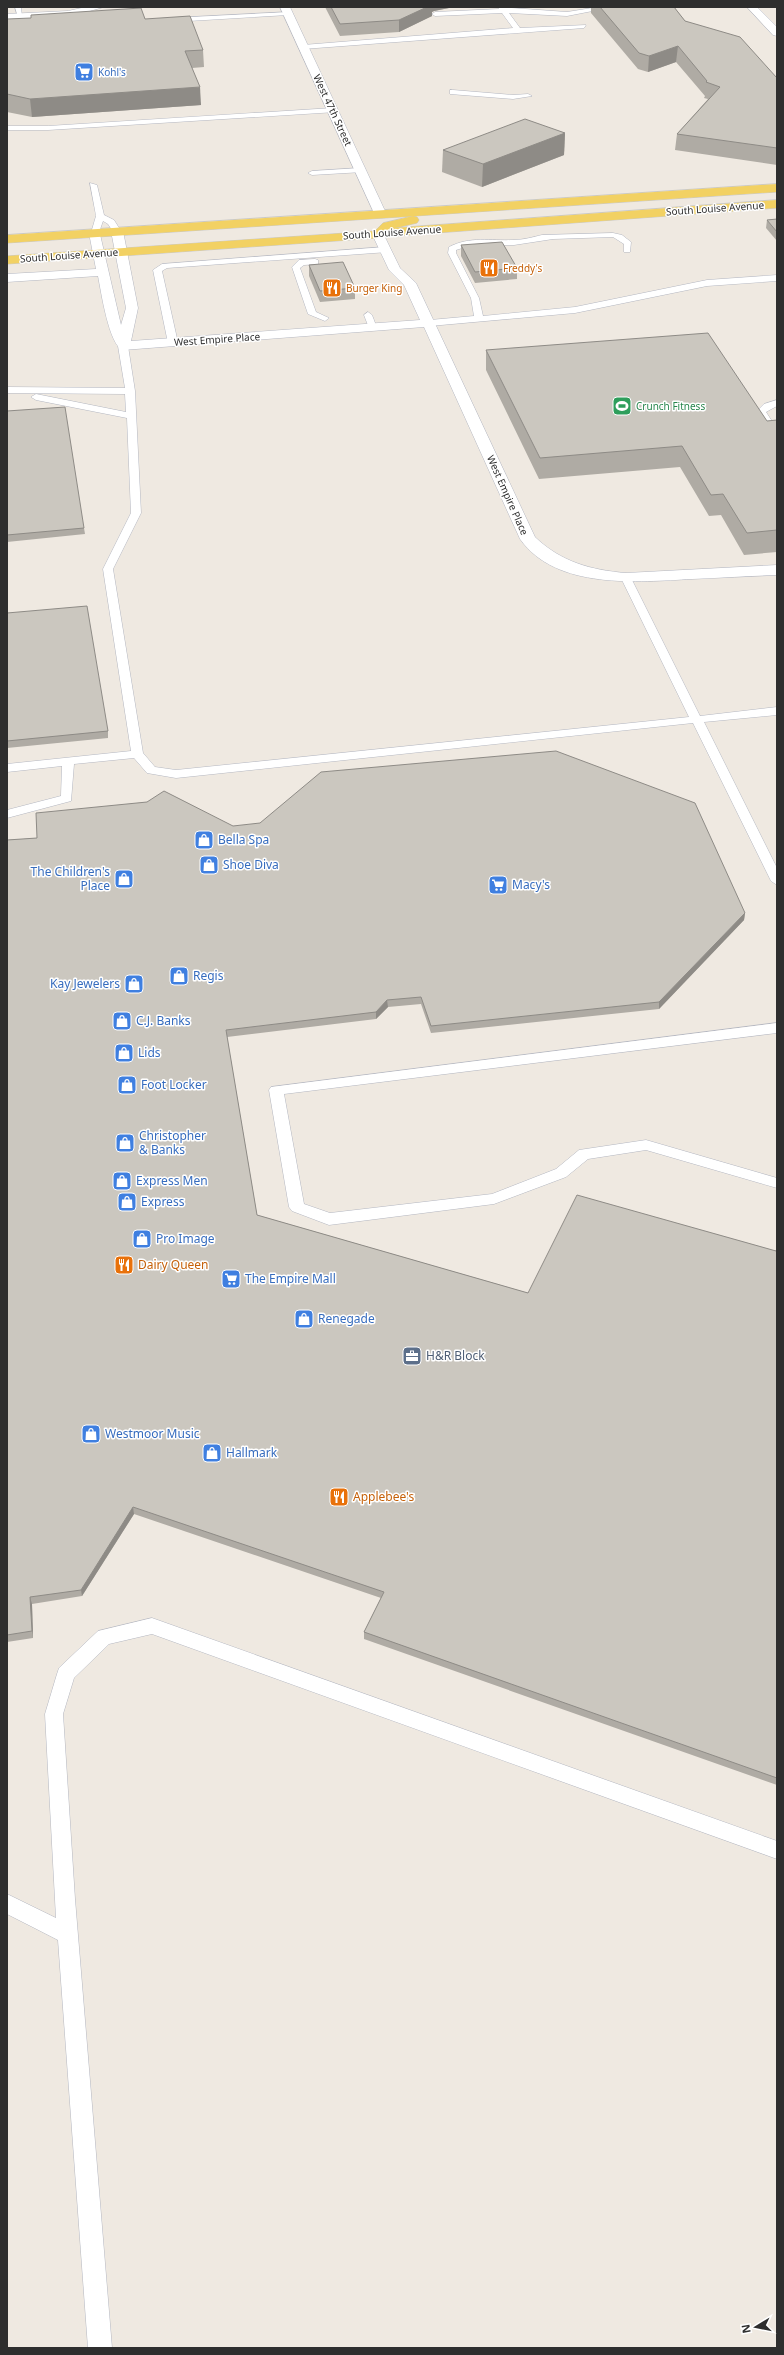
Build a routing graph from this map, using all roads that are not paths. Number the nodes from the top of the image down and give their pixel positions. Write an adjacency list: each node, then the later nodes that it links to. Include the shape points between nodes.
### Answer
1 (99, 7): 7 (street, via 68,14)
2 (610, 7): 4 (lane, via 567,14)
3 (752, 7): 11 (street)
4 (503, 9): 6 (lane); 12 (lane)
5 (286, 10): 9 (lane); 13 (street, West 47th Street)
6 (436, 14)
7 (25, 15): 8 (street)
8 (7, 17)
9 (164, 20)
10 (584, 26): 12 (lane)
11 (775, 29)
12 (518, 30): 13 (lane)
13 (303, 47): 16 (street, West 47th Street)
14 (453, 92): 15 (lane)
15 (528, 96)
16 (333, 110): 17 (lane, via 48,128); 18 (street, West 47th Street)
17 (7, 128)
18 (360, 170): 19 (lane); 24 (street, West 47th Street)
19 (312, 173)
20 (93, 185): 25 (lane)
21 (777, 188): 22 (main road, South Louise Avenue)
22 (560, 202): 24 (main road, South Louise Avenue); 29 (main road, via 550,209 534,212 401,222 387,226)
23 (777, 204): 27 (main road, South Louise Avenue)
24 (380, 213): 26 (main road, South Louise Avenue)
25 (100, 216): 26 (lane, via 111,222); 28 (lane)
26 (117, 231): 28 (main road, South Louise Avenue); 34 (street)
27 (394, 232): 29 (street, South Louise Avenue); 31 (street)
28 (95, 233): 30 (main road, South Louise Avenue); 35 (street)
29 (378, 234): 32 (street, West Empire Place); 34 (main road, South Louise Avenue)
30 (7, 239)
31 (400, 246)
32 (385, 250): 44 (street, West Empire Place, via 395,270); 50 (lane, via 165,266 157,270)
33 (627, 250): 47 (lane, via 628,244 619,236 613,235 458,245 452,249 452,253 475,298)
34 (122, 252): 35 (main road, South Louise Avenue); 51 (street, via 132,308)
35 (99, 253): 36 (main road, South Louise Avenue); 40 (street)
36 (7, 260)
37 (346, 260): 41 (lane, via 302,262 296,268)
38 (408, 266): 44 (street, West Empire Place, via 411,272)
39 (319, 270): 41 (lane)
40 (104, 272): 42 (street); 51 (street, via 115,324)
41 (297, 272): 46 (lane, via 312,314)
42 (7, 278)
43 (777, 278): 47 (lane, via 707,283 575,310)
44 (410, 283): 48 (street, West Empire Place)
45 (368, 315): 49 (lane)
46 (324, 318)
47 (479, 318): 48 (lane)
48 (430, 323): 49 (street, West Empire Place); 59 (street, West Empire Place, via 528,539 549,558 566,567 584,573)
49 (373, 328): 50 (street, West Empire Place)
50 (173, 343): 51 (street, West Empire Place)
51 (123, 346): 54 (lane)
52 (7, 390): 53 (lane)
53 (25, 391): 54 (lane); 56 (lane, via 41,399)
54 (130, 391): 56 (lane)
55 (777, 403): 57 (lane, via 767,406 761,412)
56 (131, 416): 62 (lane, via 136,513 108,569)
57 (777, 436)
58 (777, 570): 59 (street, West Empire Place)
59 (626, 578): 61 (lane)
60 (777, 711): 61 (lane)
61 (697, 721): 62 (lane, via 176,774 152,770); 66 (lane)
62 (137, 754): 63 (lane)
63 (68, 760): 64 (lane); 65 (lane, via 67,798)
64 (7, 768)
65 (7, 814)
66 (777, 881)
67 (777, 1028): 68 (lane, via 276,1090 297,1207 329,1219 494,1200 561,1173 584,1154 646,1145)
68 (777, 1183)
69 (777, 1850): 71 (lane, via 152,1626 104,1637 66,1674 54,1714)
70 (7, 1904): 71 (lane)
71 (68, 1935): 72 (lane)
72 (100, 2348)

